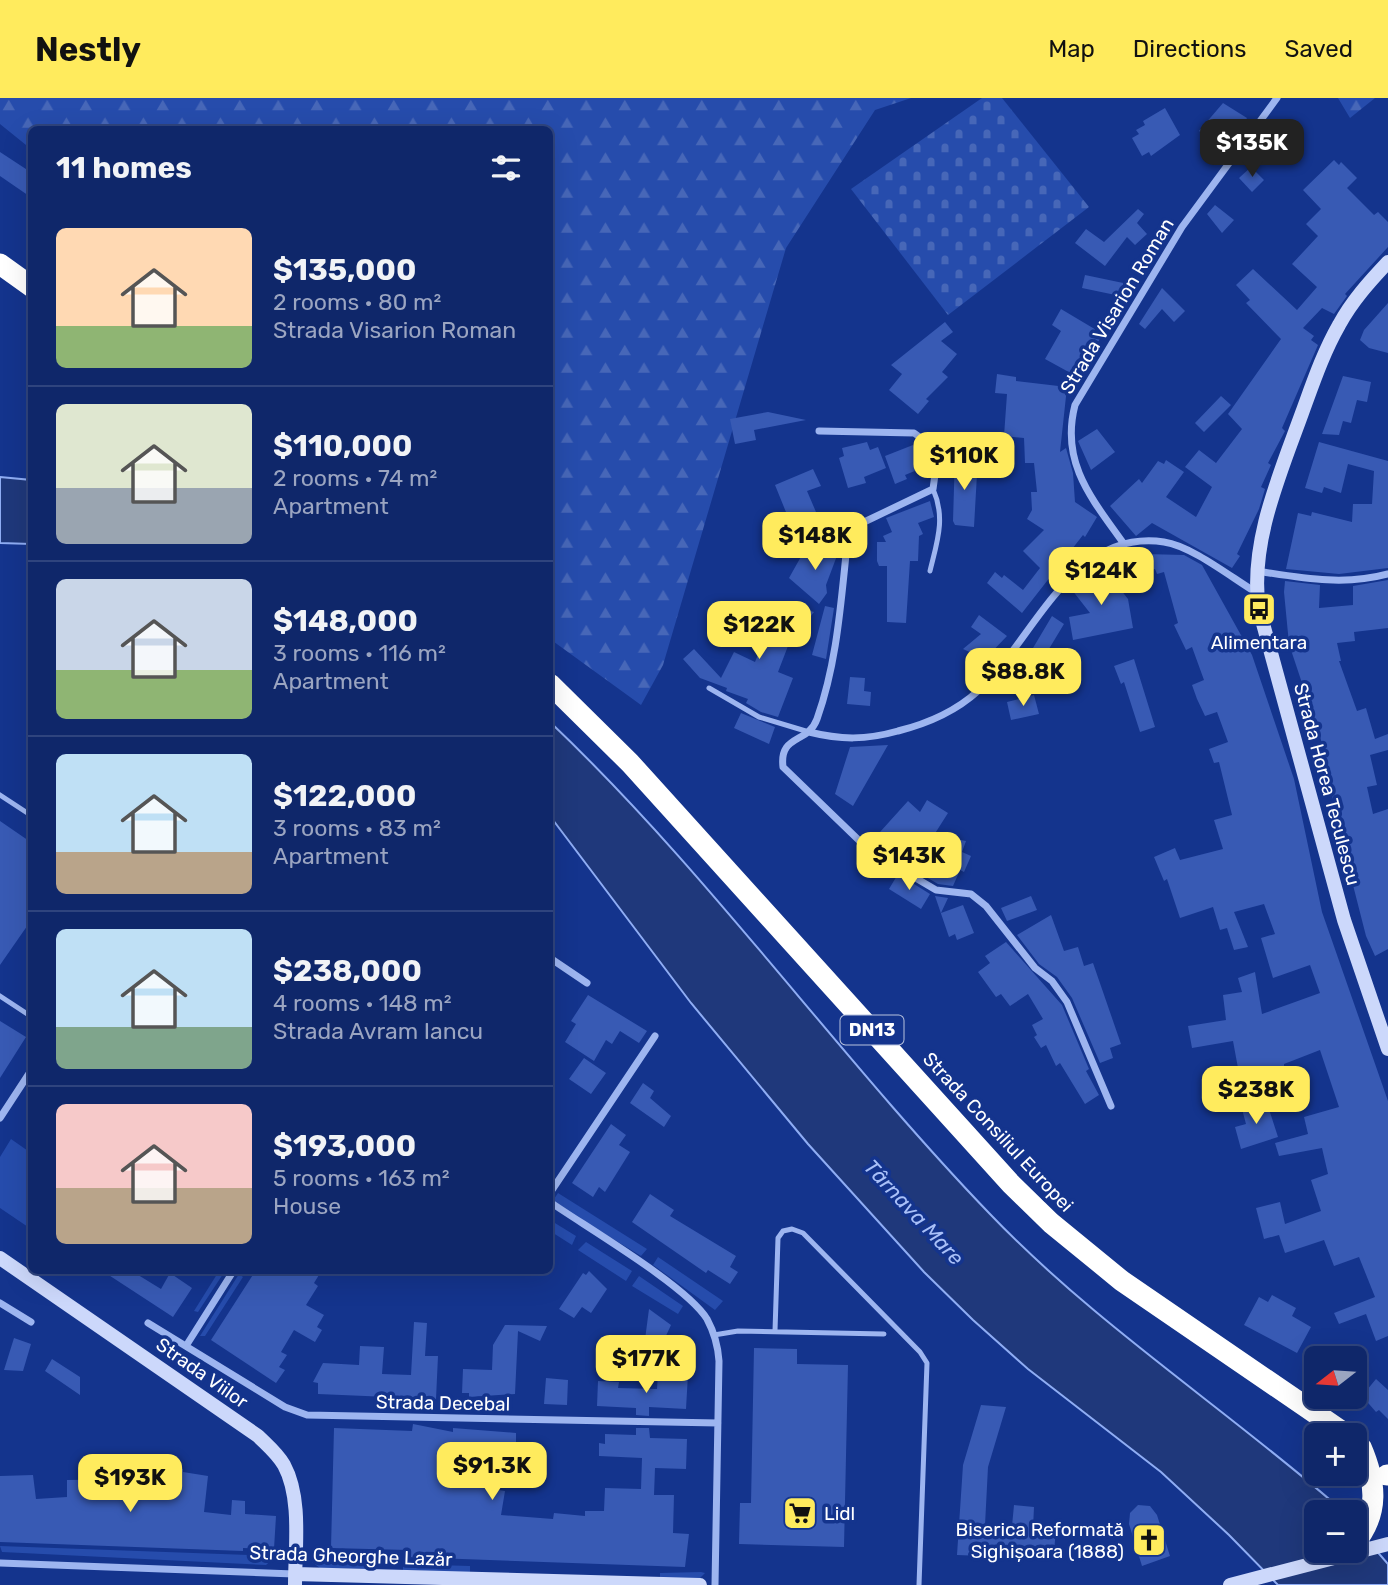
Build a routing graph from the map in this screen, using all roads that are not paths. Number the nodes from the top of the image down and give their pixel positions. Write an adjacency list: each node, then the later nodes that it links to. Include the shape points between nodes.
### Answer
1 (1277, 98): 7 (street, Strada Visarion Roman, via 1182,227 1075,405 1069,437 1075,465)
2 (1388, 262): 9 (street, Strada Horea Teculescu, via 1350,306 1322,358 1283,466)
3 (0, 264): 4 (highway)
4 (28, 284)
5 (819, 431): 6 (street, via 914,433 937,460)
6 (933, 489): 8 (lane, via 941,507); 14 (street, via 862,523 848,536 832,671)
7 (1124, 544): 11 (street, via 1174,545); 14 (street, via 1076,573 993,674 962,703 929,721 868,739)
8 (930, 571)
9 (1256, 571): 10 (street, via 1339,582); 11 (street, Strada Horea Teculescu)
10 (1388, 574)
11 (1256, 593): 22 (street, Strada Horea Teculescu, via 1344,920)
12 (553, 687): 38 (highway, Strada Consiliul Europei / DN13, via 630,763 1051,1223 1154,1304)
13 (709, 688): 14 (lane, via 759,717)
14 (809, 732): 24 (street, via 785,746 783,767 870,851 936,890 971,894 986,906 1067,1002)
15 (0, 795): 16 (lane)
16 (28, 813)
17 (553, 960): 18 (street)
18 (587, 983)
19 (0, 996): 20 (lane)
20 (28, 1014)
21 (655, 1036): 26 (street)
22 (1388, 1049)
23 (28, 1075): 25 (street)
24 (1111, 1106)
25 (0, 1118)
26 (553, 1189)
27 (553, 1204): 35 (street, via 672,1286 696,1306)
28 (0, 1258): 47 (street, Strada Viilor, via 276,1453 291,1488)
29 (231, 1274): 36 (street)
30 (0, 1303): 31 (street)
31 (31, 1322)
32 (148, 1323): 36 (street, Strada Decebal)
33 (775, 1331): 34 (lane); 35 (lane); 50 (lane, via 778,1238 782,1231 792,1229 803,1233 927,1363)
34 (884, 1334)
35 (714, 1335): 37 (street, via 719,1361)
36 (186, 1346): 37 (street, Strada Decebal, via 285,1407 307,1415)
37 (718, 1423): 49 (street)
38 (1328, 1423)
39 (1367, 1454): 41 (highway, Strada Consiliul Europei / DN13)
40 (1367, 1467): 42 (highway, via 1373,1479 1372,1515)
41 (1388, 1475)
42 (1367, 1523)
43 (1388, 1545): 44 (street)
44 (1367, 1548)
45 (0, 1563): 47 (street, Strada Gheorghe Lazăr)
46 (1305, 1563): 51 (street)
47 (295, 1579): 48 (street, Strada Gheorghe Lazăr)
48 (700, 1585)
49 (715, 1585)
50 (919, 1585)
51 (1231, 1585)

